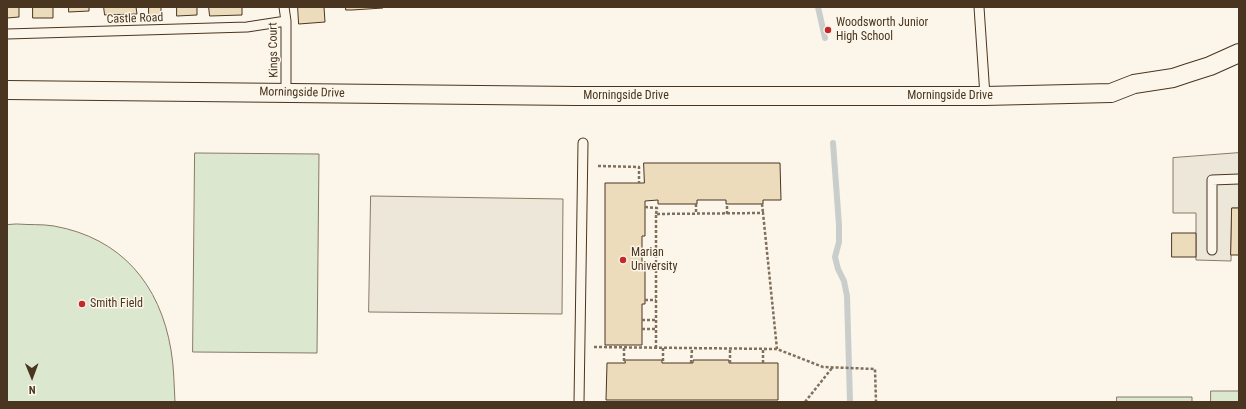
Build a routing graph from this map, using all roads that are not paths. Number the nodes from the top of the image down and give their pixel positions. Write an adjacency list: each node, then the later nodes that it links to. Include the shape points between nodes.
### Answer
1 (284, 7): 3 (lane, Kings Court)
2 (979, 7): 8 (lane)
3 (286, 21): 4 (lane, Castle Road, via 247,28); 7 (lane, Kings Court)
4 (7, 34)
5 (1239, 53): 8 (street, Morningside Drive, via 1210,66 1172,78 1134,84 1111,93)
6 (7, 90): 7 (street, Morningside Drive)
7 (286, 92): 8 (street, Morningside Drive, via 583,96)
8 (985, 96)
9 (584, 143): 12 (lane)
10 (1239, 179): 11 (lane, via 1212,180)
11 (1212, 250)
12 (580, 402)

